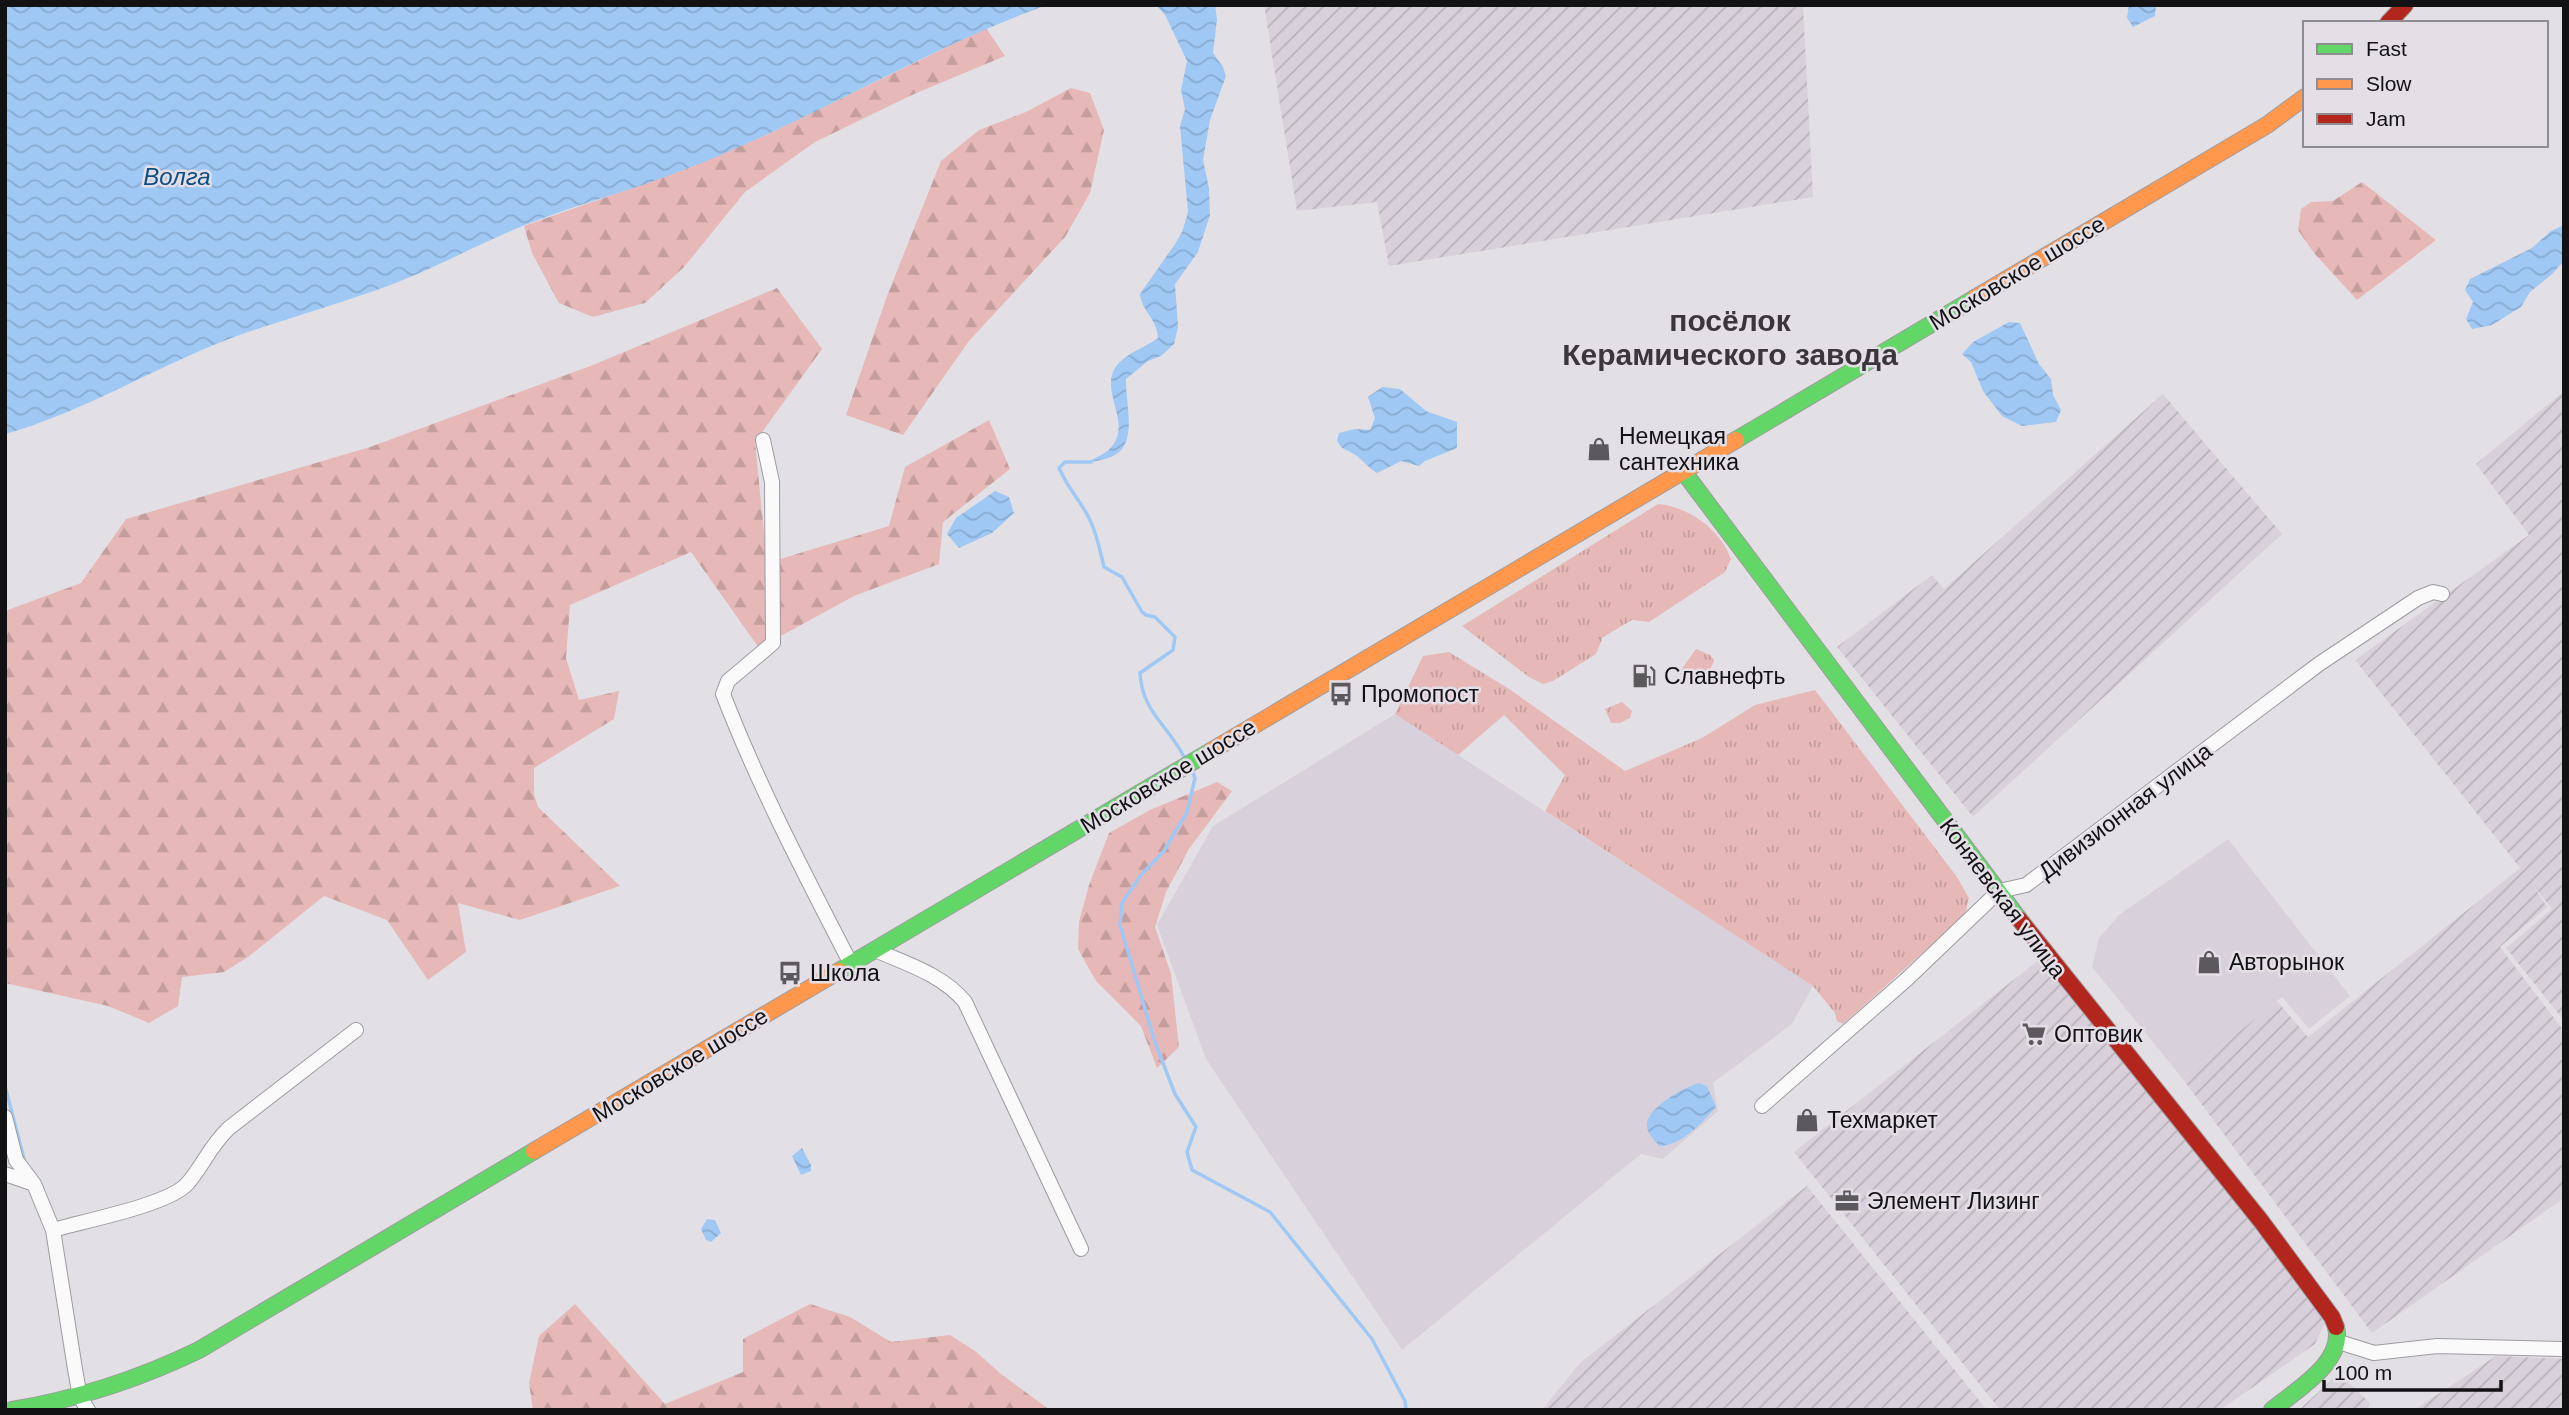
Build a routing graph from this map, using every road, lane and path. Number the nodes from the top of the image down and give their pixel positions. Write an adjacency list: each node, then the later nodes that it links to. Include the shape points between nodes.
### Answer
1 (2405, 5): 2 (main road)
2 (2390, 21)
3 (2303, 98): 5 (main road, Московское шоссе, via 2267,125)
4 (763, 440): 9 (street, via 772,482 774,643 728,681 723,694 797,859)
5 (1683, 471): 7 (main road, Коняевская улица); 8 (main road, Московское шоссе)
6 (2442, 594): 7 (street, Дивизионная улица, via 2418,598 2319,664 2026,885)
7 (1998, 891): 11 (street, Дивизионная улица, via 1907,979); 17 (main road, Коняевская улица, via 2297,1267 2336,1325)
8 (875, 950): 9 (main road, Московское шоссе); 16 (street, via 942,981 965,1002)
9 (851, 964): 19 (main road, Московское шоссе, via 199,1350)
10 (356, 1030): 15 (street, via 229,1128 176,1193)
11 (1762, 1106)
12 (5, 1117): 14 (street, via 16,1160)
13 (5, 1174): 14 (street)
14 (34, 1184): 15 (street)
15 (53, 1230): 19 (street)
16 (1081, 1248)
17 (2339, 1342): 18 (street, via 2374,1353 2437,1346); 21 (main road, via 2329,1361)
18 (2564, 1349)
19 (84, 1403): 20 (main road, Московское шоссе)
20 (12, 1410)
21 (2272, 1410)

